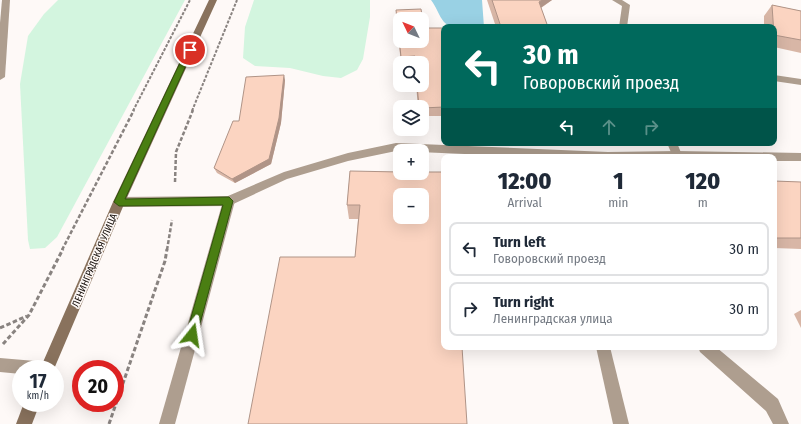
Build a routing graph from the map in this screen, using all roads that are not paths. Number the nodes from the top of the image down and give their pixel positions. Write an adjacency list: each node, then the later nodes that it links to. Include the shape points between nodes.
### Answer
1 (6, 0): 6 (street)
2 (213, 0): 14 (main road, ЛЕНИНГРАДСКАЯ УЛИЦА)
3 (616, 0): 4 (street)
4 (627, 2): 5 (street)
5 (623, 24)
6 (1, 46): 7 (street)
7 (0, 77)
8 (777, 78): 9 (street)
9 (801, 82)
10 (584, 154): 13 (street, via 396,147 348,157 284,176)
11 (777, 157): 12 (street)
12 (801, 157)
13 (229, 201): 14 (street); 22 (street)
14 (119, 202): 17 (main road, ЛЕНИНГРАДСКАЯ УЛИЦА)
15 (603, 350): 23 (street)
16 (708, 350): 24 (street, via 772,405)
17 (51, 360)
18 (0, 365): 19 (street)
19 (12, 366)
20 (29, 412): 21 (main road)
21 (24, 424)
22 (167, 424)
23 (621, 424)
24 (781, 424)

